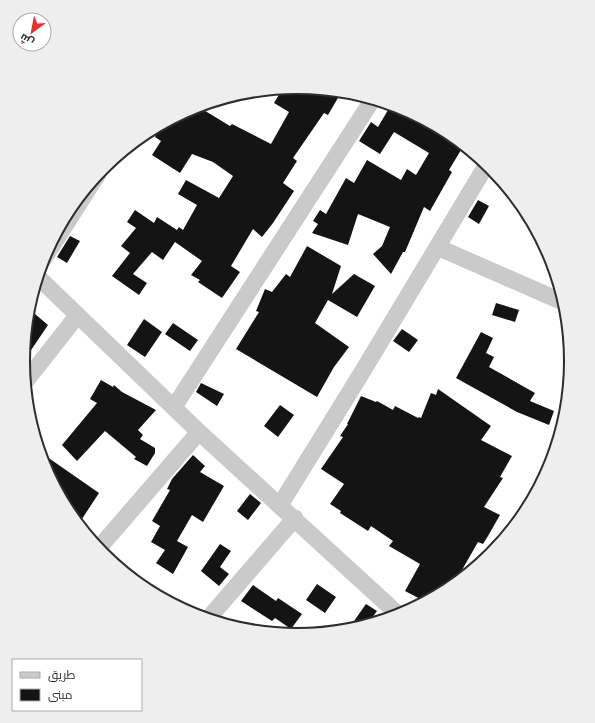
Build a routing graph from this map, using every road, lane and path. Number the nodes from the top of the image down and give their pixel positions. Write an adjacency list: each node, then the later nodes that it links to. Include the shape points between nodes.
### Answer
1 (370, 104): 8 (street)
2 (484, 169): 3 (street)
3 (438, 247): 5 (street); 10 (street)
4 (42, 281): 6 (street)
5 (558, 300)
6 (77, 316): 7 (street); 8 (street)
7 (31, 375)
8 (174, 407): 9 (street)
9 (199, 432): 10 (street); 12 (street)
10 (280, 505): 11 (street)
11 (295, 518): 13 (street); 14 (street)
12 (102, 544)
13 (395, 611)
14 (211, 615)

